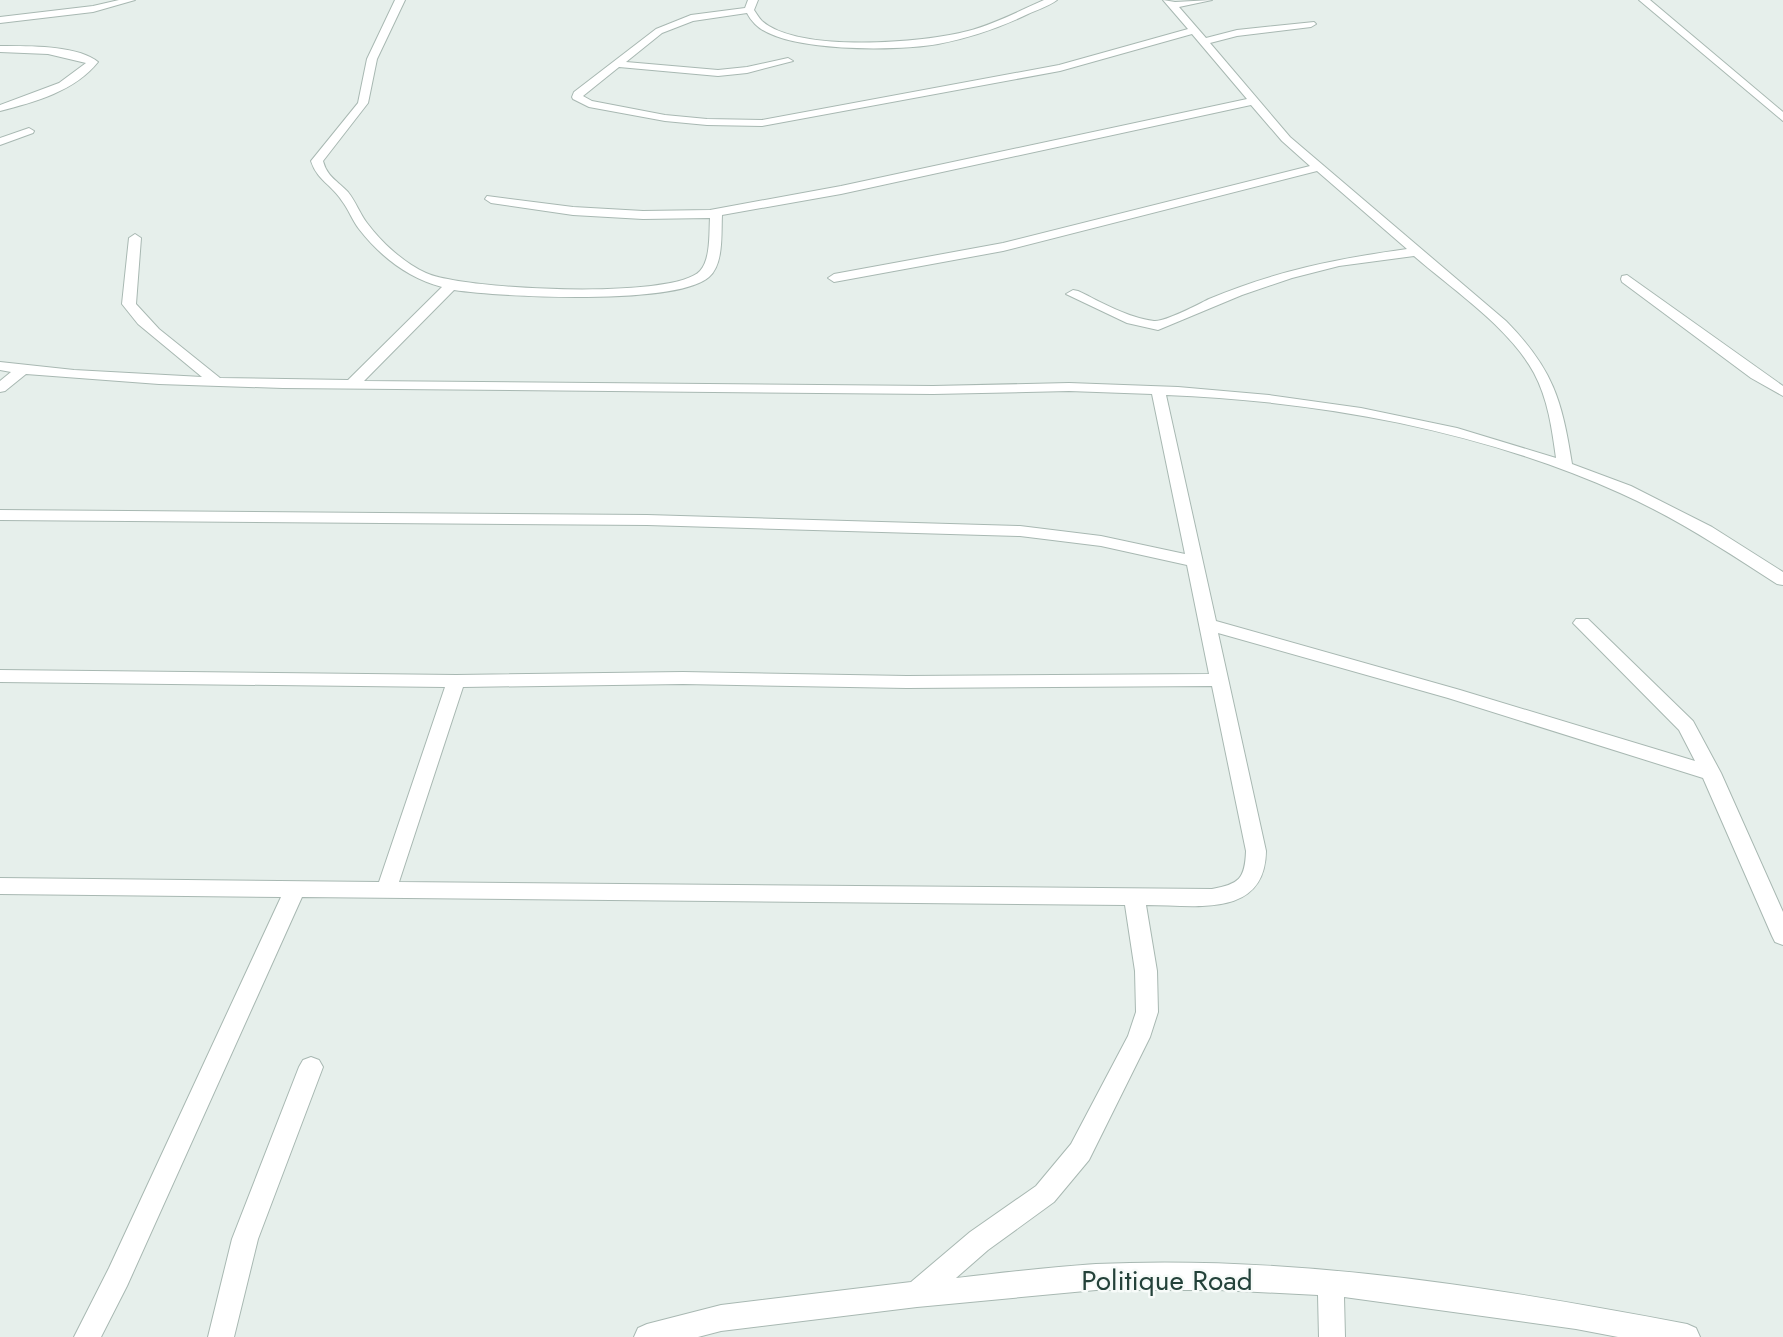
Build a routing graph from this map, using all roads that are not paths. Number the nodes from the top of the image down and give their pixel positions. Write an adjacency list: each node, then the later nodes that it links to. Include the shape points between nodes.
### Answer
1 (130, 0): 8 (street, via 93,9)
2 (400, 0): 27 (street, via 372,58 363,103 317,161 322,176 342,193 377,240 421,276)
3 (1052, 0): 7 (street, via 996,26 950,39 909,44 853,44 789,37 756,22)
4 (1207, 0): 6 (street)
5 (1644, 0): 17 (street)
6 (1170, 2): 10 (street)
7 (751, 5): 14 (street, via 682,20 654,34)
8 (0, 20)
9 (1311, 24): 11 (street, via 1237,33)
10 (1192, 31): 11 (street); 14 (street, via 1060,68 762,123 665,118 589,104 578,97 589,83)
11 (1202, 42): 15 (street)
12 (0, 50): 16 (street, via 25,50 93,62 49,91)
13 (788, 61): 14 (street, via 718,73)
14 (616, 64)
15 (1254, 101): 20 (street, via 1286,139); 22 (street)
16 (0, 108)
17 (1783, 118)
18 (29, 131): 19 (street)
19 (0, 142)
20 (1320, 167): 24 (street); 25 (street, via 1003,247)
21 (491, 199): 22 (street, via 573,211)
22 (716, 214): 27 (street, via 712,261 705,274 683,285 622,292)
23 (135, 238): 31 (street, via 129,306)
24 (1415, 252): 28 (street, via 1295,272 1158,326 1132,320); 36 (street, via 1501,324 1534,360 1550,388)
25 (834, 278)
26 (1627, 279): 35 (street)
27 (451, 285): 32 (street)
28 (1073, 294)
29 (0, 366): 30 (street)
30 (23, 369): 31 (street); 33 (street)
31 (216, 382): 32 (street)
32 (352, 385): 34 (street)
33 (0, 388)
34 (1158, 390): 36 (street, via 1231,394 1346,409 1505,447); 38 (street)
35 (1783, 392)
36 (1565, 467): 39 (street, via 1690,521)
37 (0, 515): 38 (street, via 647,520 962,529 1072,536)
38 (1194, 561): 41 (street)
39 (1783, 580)
40 (1582, 623): 45 (street, via 1686,726)
41 (1207, 624): 43 (street); 45 (street)
42 (0, 676): 44 (street)
43 (1219, 680): 44 (street); 49 (street, via 1256,851 1253,879 1245,888 1212,897)
44 (456, 681): 48 (street)
45 (1711, 773): 50 (street)
46 (0, 886): 47 (street)
47 (295, 890): 48 (street); 54 (street)
48 (386, 891): 49 (street)
49 (1134, 897): 53 (street, via 1146,971 1147,1012 1139,1037 1080,1152 1045,1194 979,1241)
50 (1783, 936)
51 (311, 1067): 55 (street, via 245,1239)
52 (1331, 1284): 53 (street, Politique Road, via 1095,1277); 57 (street); 58 (street, Politique Road, via 1576,1316)
53 (917, 1294): 56 (street, Politique Road, via 721,1318)
54 (87, 1337)
55 (221, 1337)
56 (647, 1337)
57 (1332, 1337)
58 (1687, 1337)

